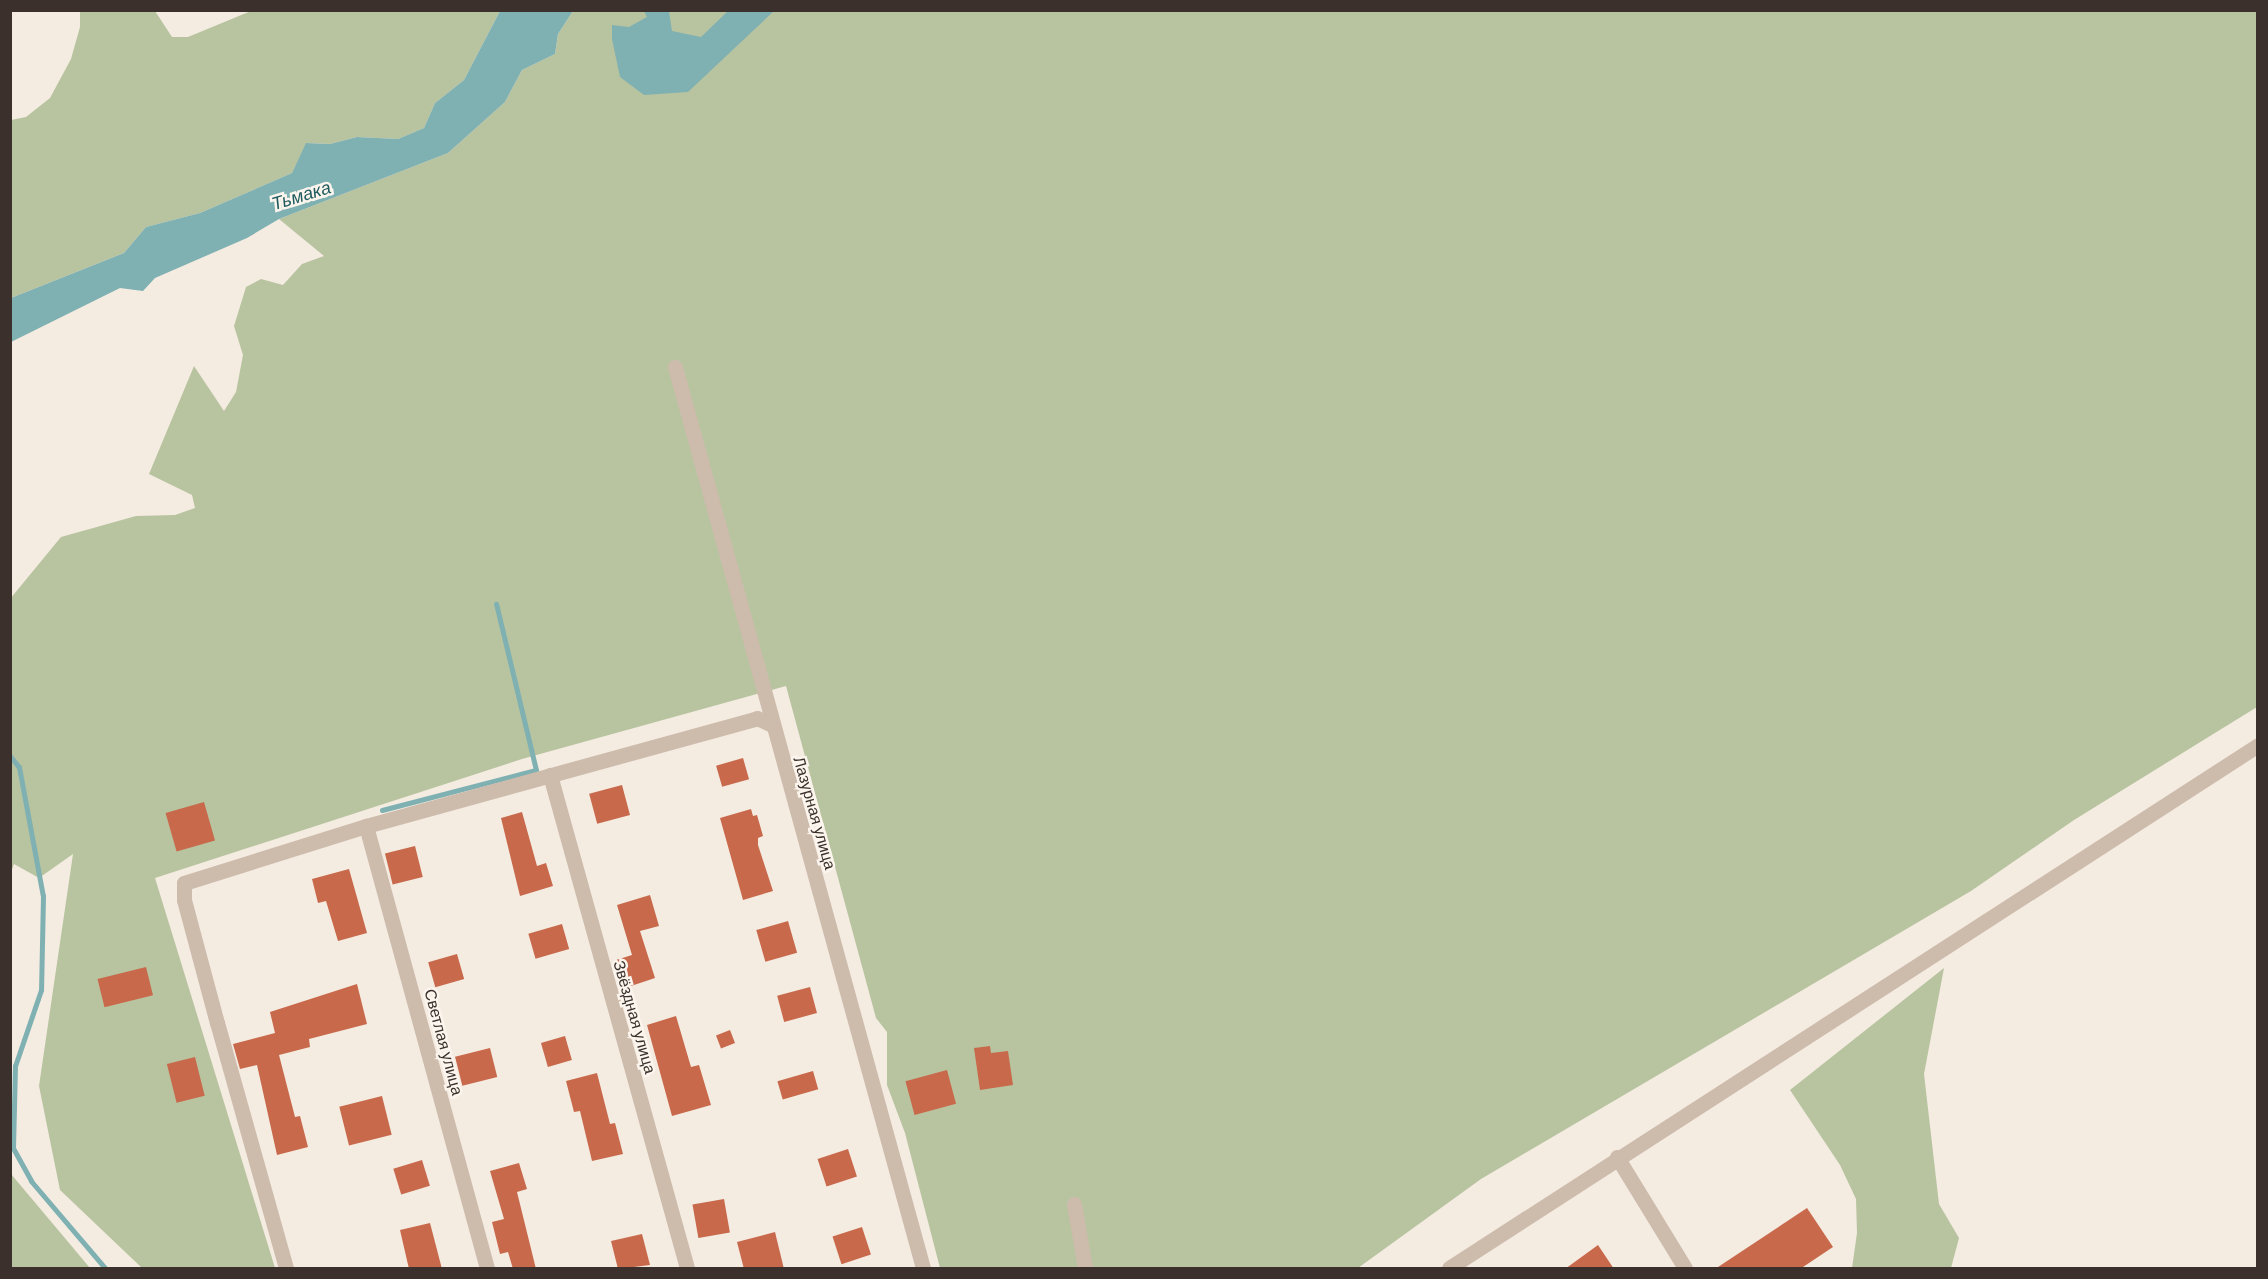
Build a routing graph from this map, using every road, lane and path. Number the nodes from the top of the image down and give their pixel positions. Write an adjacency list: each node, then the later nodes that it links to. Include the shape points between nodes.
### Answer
1 (675, 367): 2 (street, Лазурная улица)
2 (772, 725): 4 (street, via 757,718); 11 (street, Лазурная улица)
3 (2258, 745): 6 (street)
4 (550, 776): 5 (street); 10 (street, Звёздная улица)
5 (366, 826): 8 (street, via 184,883 184,900); 9 (street, Светлая улица)
6 (1617, 1157): 13 (street); 14 (street)
7 (1074, 1204): 12 (street)
8 (286, 1269)
9 (487, 1269)
10 (687, 1269)
11 (923, 1269)
12 (1085, 1269)
13 (1449, 1269)
14 (1685, 1269)

